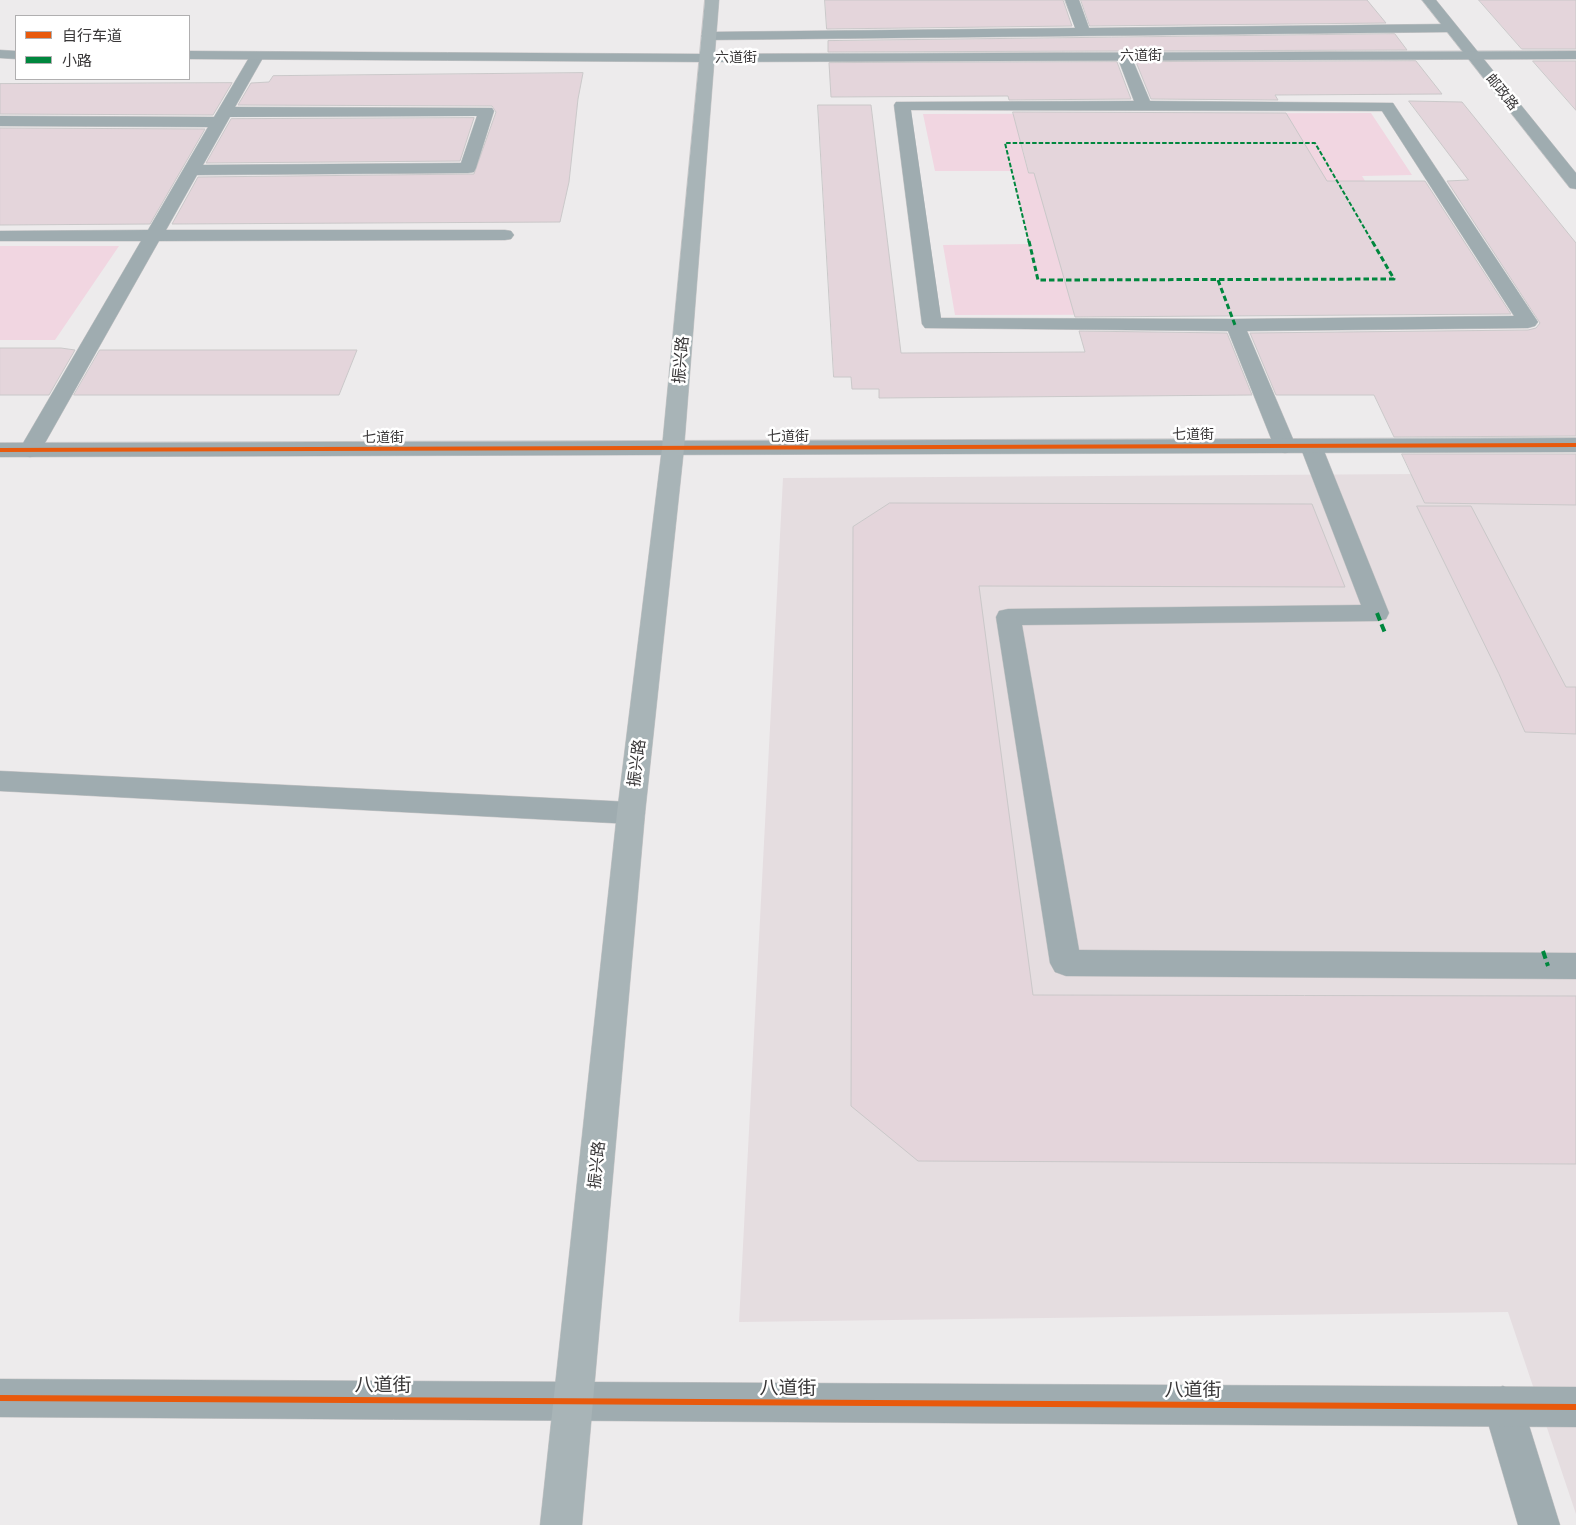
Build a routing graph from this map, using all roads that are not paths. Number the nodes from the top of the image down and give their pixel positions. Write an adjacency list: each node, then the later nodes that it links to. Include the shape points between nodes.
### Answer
1 (712, 0): 6 (main road, 振兴路)
2 (1072, 0): 5 (street)
3 (1429, 0): 4 (street, 邮政路)
4 (1452, 28): 5 (street); 10 (street, 邮政路)
5 (1084, 33): 6 (street)
6 (707, 47): 12 (street); 13 (street, 六道街); 25 (main road, 振兴路)
7 (0, 54): 8 (street)
8 (15, 54)
9 (190, 55): 12 (street)
10 (1473, 55): 11 (street, 六道街); 13 (street, 六道街); 18 (street, 邮政路)
11 (1576, 55)
12 (257, 56): 15 (street)
13 (1124, 56): 14 (street)
14 (1144, 105): 22 (street, via 902,105 932,324); 22 (street, via 1387,106 1528,322)
15 (222, 117): 16 (street); 17 (street); 17 (street, via 486,111 468,168)
16 (0, 122)
17 (192, 170): 21 (street)
18 (1576, 184)
19 (505, 235): 21 (street)
20 (0, 236): 21 (street)
21 (154, 236): 27 (street)
22 (1235, 325): 24 (street)
23 (1576, 445): 24 (street, 七道街)
24 (1298, 446): 25 (street, 七道街); 30 (street, via 1377,613 1008,617 1066,963)
25 (673, 448): 27 (street, 七道街); 29 (main road, 振兴路)
26 (0, 450): 27 (street, 七道街)
27 (30, 450)
28 (0, 781): 29 (street)
29 (631, 813): 32 (main road, 振兴路)
30 (1576, 966)
31 (0, 1398): 32 (street, 八道街)
32 (573, 1401): 33 (street, 八道街); 35 (main road, 振兴路)
33 (1503, 1406): 34 (street, 八道街); 36 (street)
34 (1576, 1407)
35 (561, 1525)
36 (1539, 1525)

